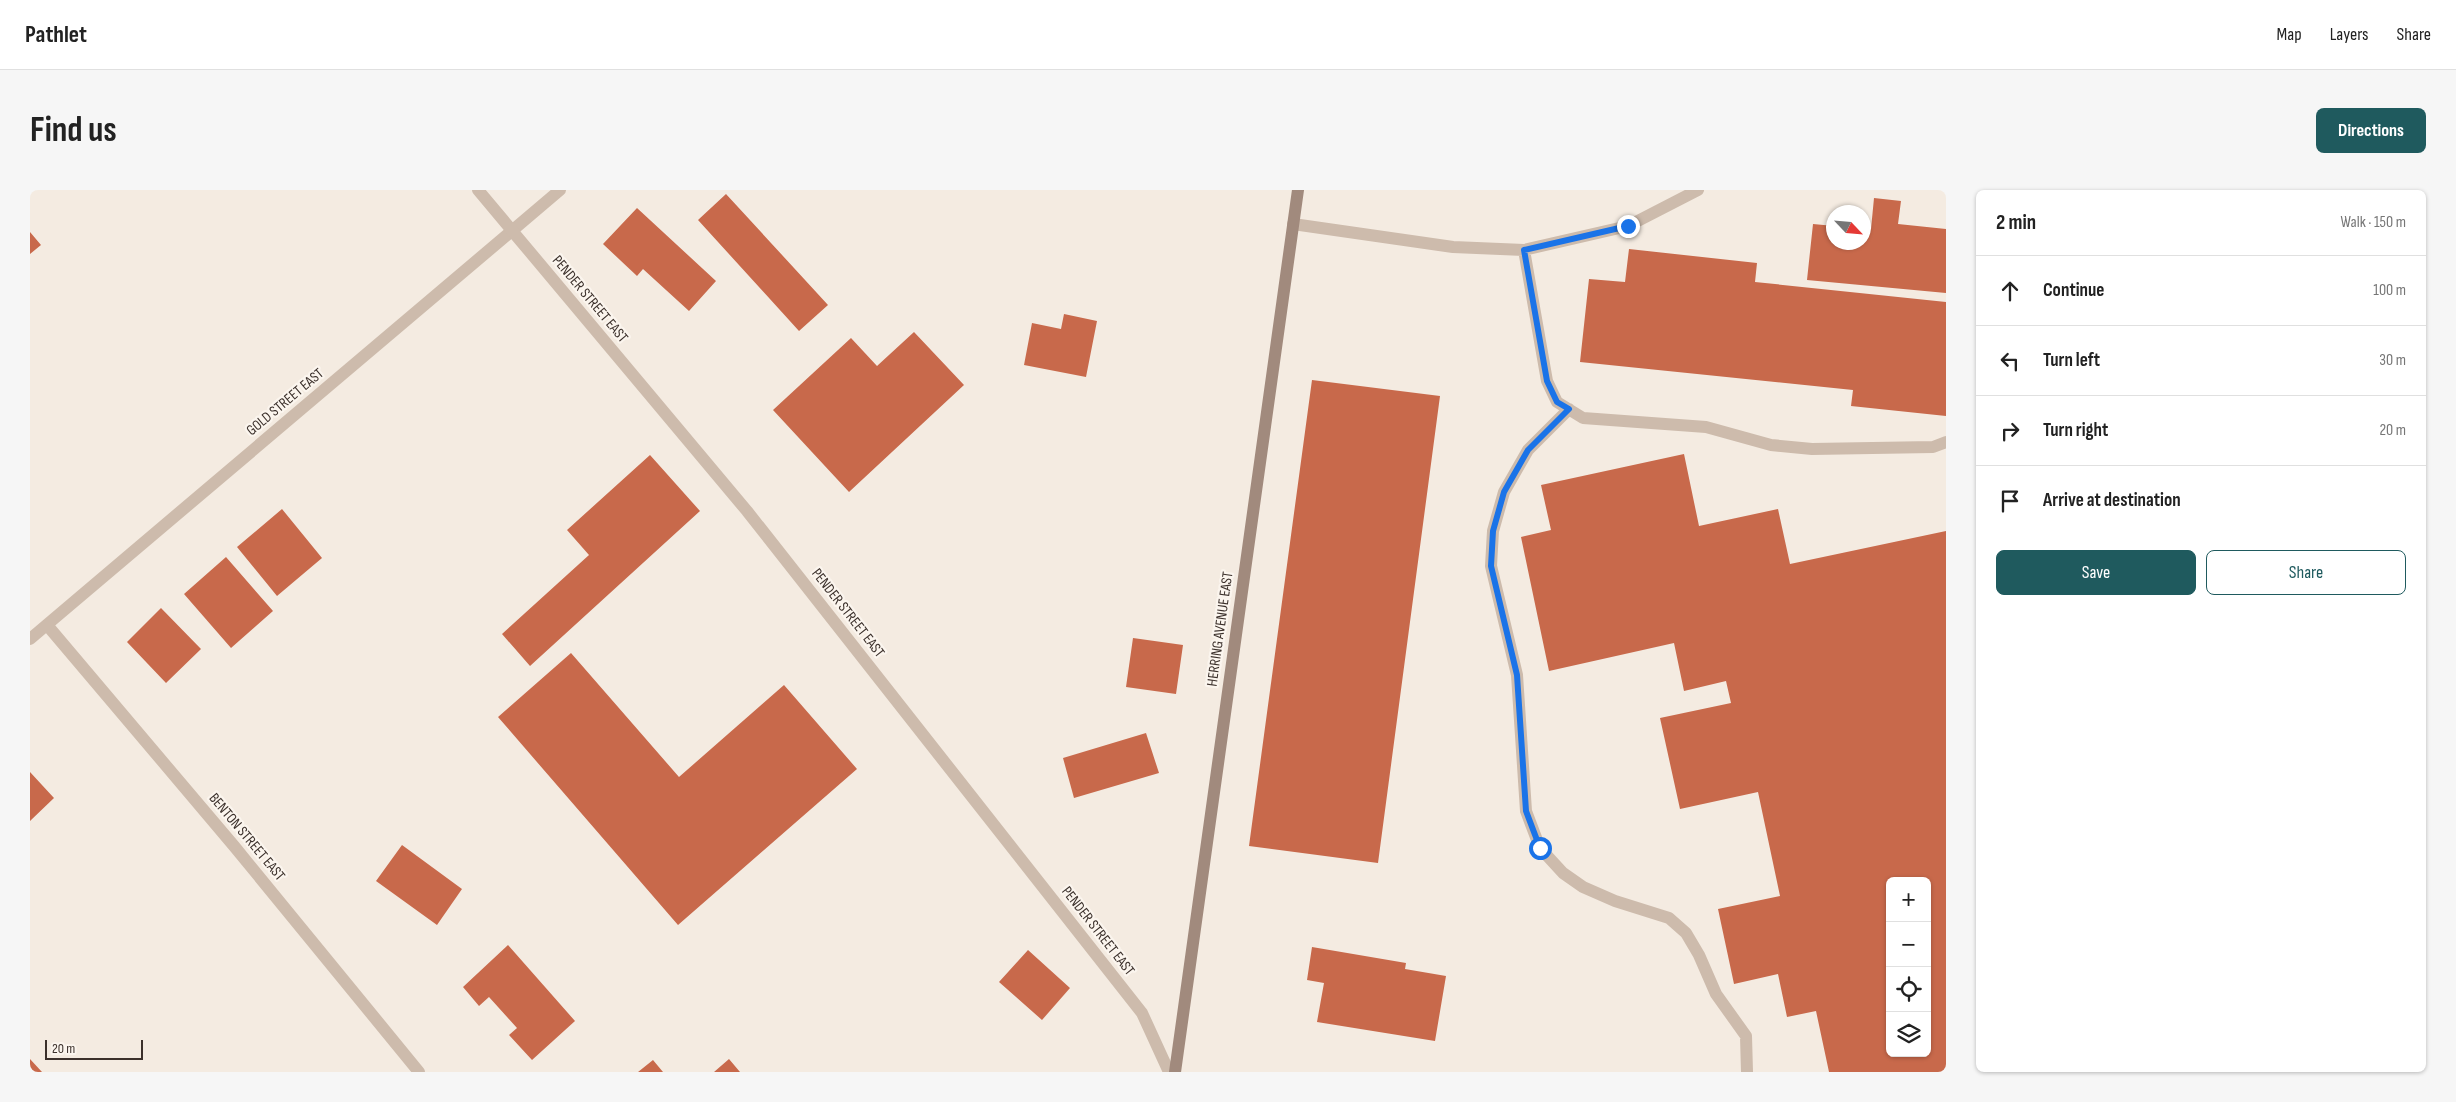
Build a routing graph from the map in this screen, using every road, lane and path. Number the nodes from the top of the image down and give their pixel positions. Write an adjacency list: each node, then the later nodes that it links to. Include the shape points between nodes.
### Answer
1 (478, 190): 6 (street, PENDER STREET EAST)
2 (560, 190): 6 (street, GOLD STREET EAST)
3 (1298, 190): 5 (main road, HERRING AVENUE EAST)
4 (1698, 190): 7 (street, via 1628,226)
5 (1294, 224): 7 (street, via 1453,247); 14 (main road, HERRING AVENUE EAST)
6 (512, 231): 10 (street, GOLD STREET EAST); 13 (street, PENDER STREET EAST, via 747,511 1142,1013)
7 (1524, 250): 8 (street, via 1547,381 1557,402)
8 (1569, 409): 9 (street, via 1583,418 1706,427 1771,445 1812,449 1924,448); 15 (street, via 1528,450 1504,492 1493,531 1491,566 1517,675 1526,811 1540,848 1563,873 1583,887 1615,901 1669,918 1686,933 1716,994 1746,1036)
9 (1946, 442)
10 (47, 625): 11 (street, GOLD STREET EAST); 12 (street, BENTON STREET EAST)
11 (30, 639)
12 (419, 1072)
13 (1169, 1072)
14 (1175, 1072)
15 (1747, 1072)

